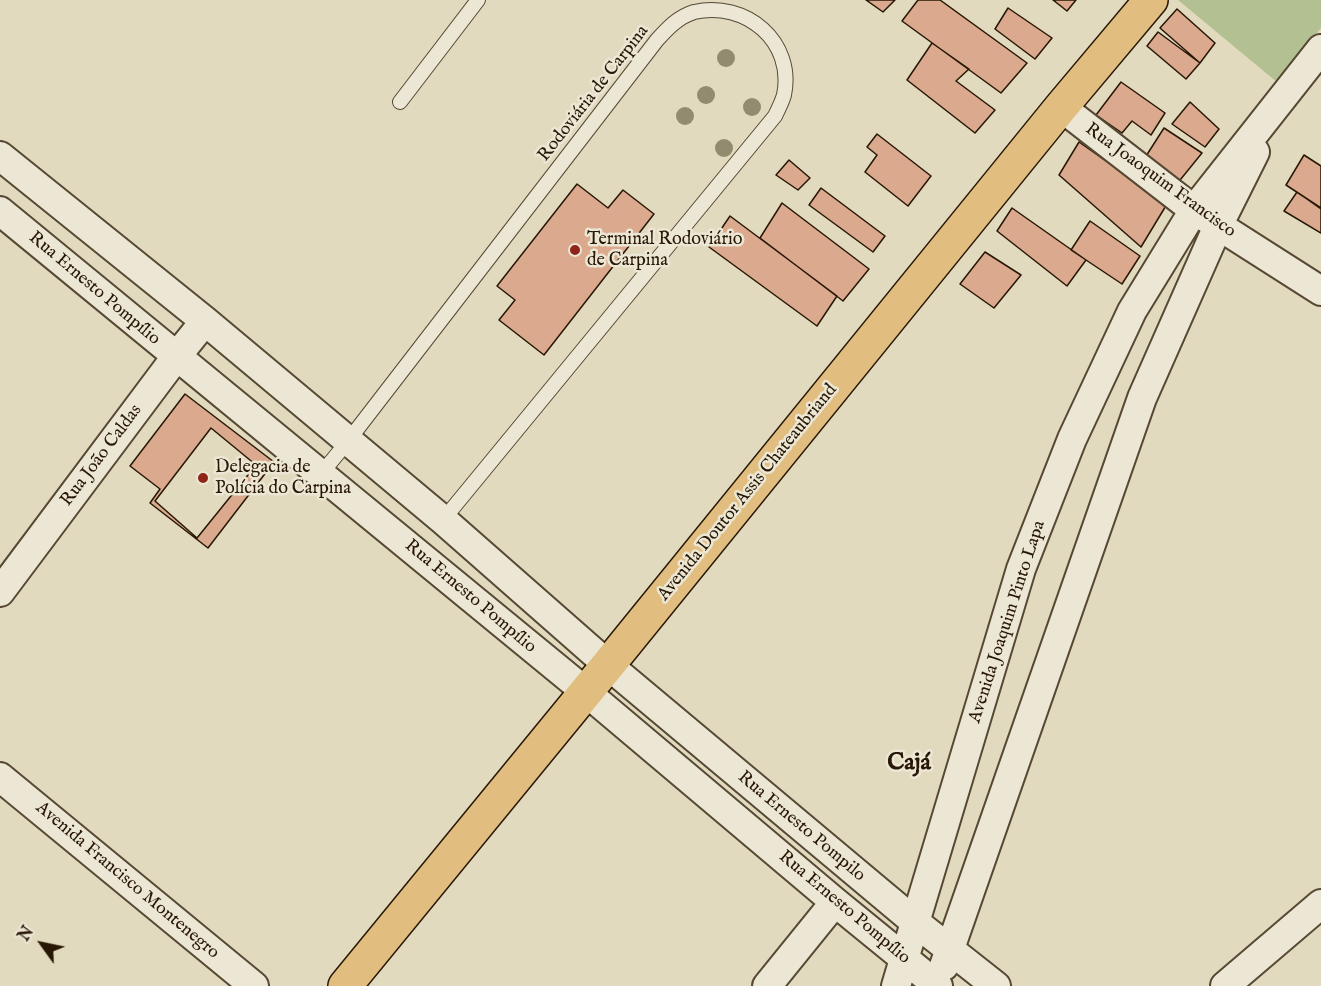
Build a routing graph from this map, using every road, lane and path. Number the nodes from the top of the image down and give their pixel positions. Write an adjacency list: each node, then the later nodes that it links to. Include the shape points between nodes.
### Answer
1 (478, 0): 5 (lane)
2 (1151, 0): 6 (main road, Avenida Doutor Assis Chateaubriand)
3 (1321, 49): 4 (street)
4 (1282, 99): 8 (street, Avenida Joaquim Pinto Lapa); 10 (street)
5 (400, 102)
6 (1061, 107): 8 (street, Rua Joaoquim Francisco); 18 (main road, Avenida Doutor Assis Chateaubriand)
7 (0, 156): 12 (street)
8 (1194, 210): 10 (street, Rua Joaoquim Francisco); 23 (street, Avenida Joaquim Pinto Lapa, via 1132,311 1072,439 1025,558)
9 (0, 211): 13 (street, Rua Ernesto Pompílio)
10 (1218, 226): 11 (street, Rua Joaoquim Francisco); 24 (street, via 1142,398)
11 (1321, 291)
12 (205, 321): 13 (street, Rua João Caldas); 14 (street)
13 (176, 357): 15 (street, Rua Ernesto Pompílio); 17 (street, Rua João Caldas)
14 (348, 441): 15 (lane, Rodoviária de Carpina); 16 (street); 16 (lane, Rodoviária de Carpina, via 670,25 694,12 713,9 748,17 763,28 782,56 785,74 783,96 775,116)
15 (321, 474): 19 (street, Rua Ernesto Pompílio)
16 (443, 520): 18 (street)
17 (0, 592)
18 (608, 665): 19 (main road, Avenida Doutor Assis Chateaubriand); 23 (street, Rua Ernesto Pompilo)
19 (585, 692): 21 (street, Rua Ernesto Pompílio); 27 (main road, Avenida Doutor Assis Chateaubriand)
20 (0, 777): 26 (street, Avenida Francisco Montenegro)
21 (835, 902): 25 (street, Rua Ernesto Pompílio); 28 (street)
22 (1321, 904): 32 (street)
23 (915, 922): 24 (street, Rua Ernesto Pompilo); 25 (street, Avenida Joaquim Pinto Lapa)
24 (950, 950): 30 (street); 31 (street, Rua Ernesto Pompilo)
25 (904, 958): 29 (street, Avenida Joaquim Pinto Lapa); 30 (street, Rua Ernesto Pompílio)
26 (254, 986)
27 (345, 986)
28 (767, 986)
29 (896, 986)
30 (937, 986)
31 (996, 986)
32 (1225, 986)

